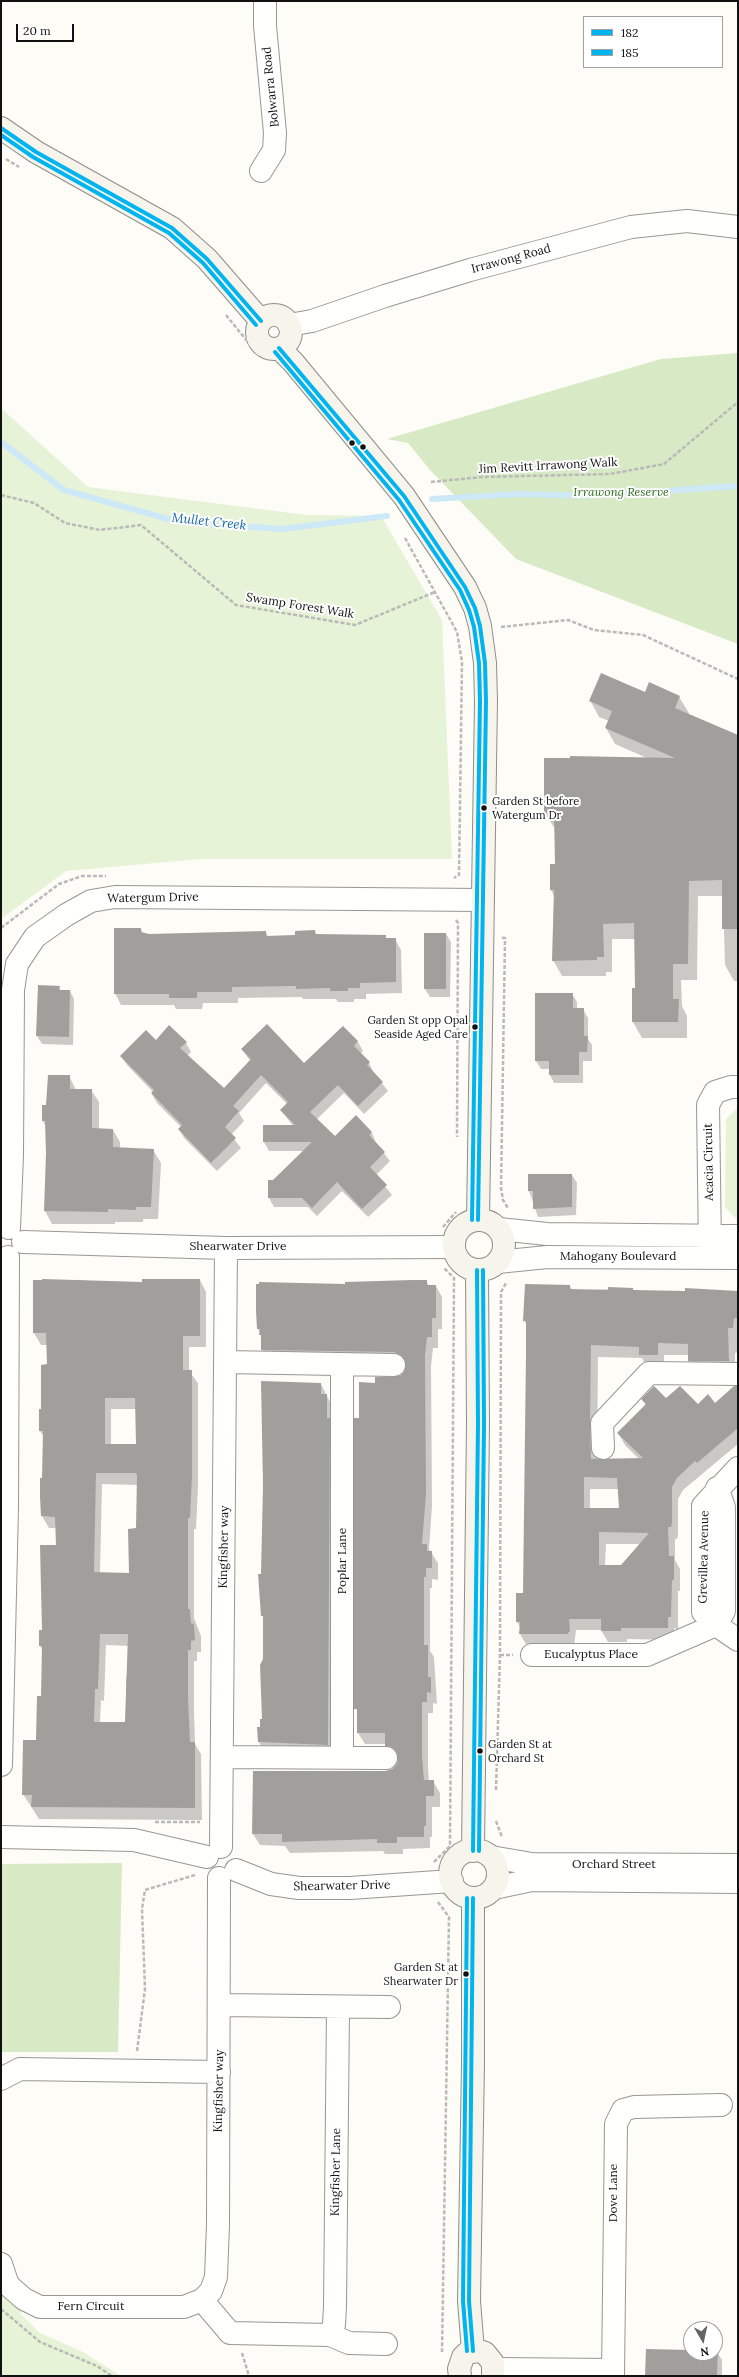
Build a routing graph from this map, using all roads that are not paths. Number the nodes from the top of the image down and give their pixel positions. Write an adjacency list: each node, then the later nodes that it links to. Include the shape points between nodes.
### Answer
1 (265, 1): 3 (street, Bolwarra Road, via 275,134 274,150)
2 (1, 128): 5 (street, via 36,152 172,228 207,259)
3 (261, 171)
4 (738, 227): 6 (street, Irrawong Road, via 687,221 631,227 470,270 312,321)
5 (260, 321): 6 (street, via 276,315 282,317); 7 (street, via 257,332 260,342)
6 (289, 325): 7 (street, via 290,336 284,346)
7 (272, 355): 8 (street, via 294,362 404,496 465,587 475,608 483,640 485,662)
8 (482, 900): 10 (street); 12 (street, Watergum Drive, via 115,897 91,900 66,914 35,937 17,964 13,990)
9 (738, 1088): 13 (street, Acacia Circuit, via 730,1087 715,1092 708,1105)
10 (478, 1220): 11 (street, via 490,1222); 15 (street, via 460,1229)
11 (499, 1229): 13 (street, Mahogany Boulevard, via 547,1234); 21 (street, via 505,1248)
12 (11, 1233): 16 (street, Shearwater Drive); 17 (street, via 19,1253)
13 (710, 1234): 14 (street, Mahogany Boulevard); 18 (street, Acacia Circuit)
14 (738, 1236)
15 (454, 1247): 16 (street, Shearwater Drive); 20 (street, via 462,1264)
16 (226, 1248): 22 (street, Kingfisher way)
17 (4, 1256): 28 (street, via 6,1507)
18 (710, 1258): 19 (street, Mahogany Boulevard); 21 (street, Mahogany Boulevard, via 547,1257)
19 (738, 1258)
20 (477, 1270): 21 (street); 38 (street)
21 (504, 1270)
22 (226, 1362): 23 (street); 33 (street, Kingfisher way)
23 (342, 1365): 24 (street); 34 (street, Poplar Lane)
24 (394, 1365)
25 (738, 1374): 26 (street, via 649,1373 602,1423)
26 (603, 1448)
27 (738, 1468): 29 (street, Grevillea Avenue, via 717,1488 724,1507 724,1611)
28 (2, 1607): 32 (street)
29 (716, 1625): 30 (street); 31 (street, Eucalyptus Place, via 648,1655)
30 (738, 1640)
31 (532, 1655)
32 (1, 1722): 36 (street)
33 (222, 1757): 34 (street); 39 (street, Kingfisher way)
34 (342, 1757): 35 (street)
35 (386, 1758)
36 (1, 1765)
37 (1, 1837): 39 (street, Shearwater Drive, via 134,1840)
38 (482, 1854): 40 (street, Orchard Street, via 532,1864); 41 (street, via 464,1853 456,1859); 43 (street, via 497,1870)
39 (218, 1864): 41 (street, Shearwater Drive, via 271,1884 299,1888 357,1888); 45 (street, Kingfisher way)
40 (738, 1865)
41 (444, 1881): 44 (street, via 459,1893)
42 (738, 1882): 43 (street, Orchard Street, via 532,1880)
43 (494, 1888): 44 (street)
44 (473, 1898): 55 (street, via 469,2301)
45 (220, 2006): 47 (street); 48 (street, Kingfisher way)
46 (389, 2007): 47 (street)
47 (338, 2008): 53 (street, Kingfisher Lane, via 335,2306 334,2325)
48 (219, 2072): 49 (street, via 20,2069); 52 (street, Kingfisher way, via 216,2277 211,2291)
49 (1, 2079)
50 (721, 2105): 57 (street, Dove Lane, via 634,2107 624,2110 616,2124)
51 (1, 2264): 52 (street, Fern Circuit, via 8,2285 40,2307 184,2307)
52 (202, 2300): 53 (street, via 230,2333)
53 (330, 2335): 54 (street, via 349,2343)
54 (386, 2344)
55 (473, 2352): 56 (street, via 486,2353 493,2363); 58 (street, via 467,2353 460,2363)
56 (494, 2372): 57 (street)
57 (614, 2373)
58 (460, 2376)

